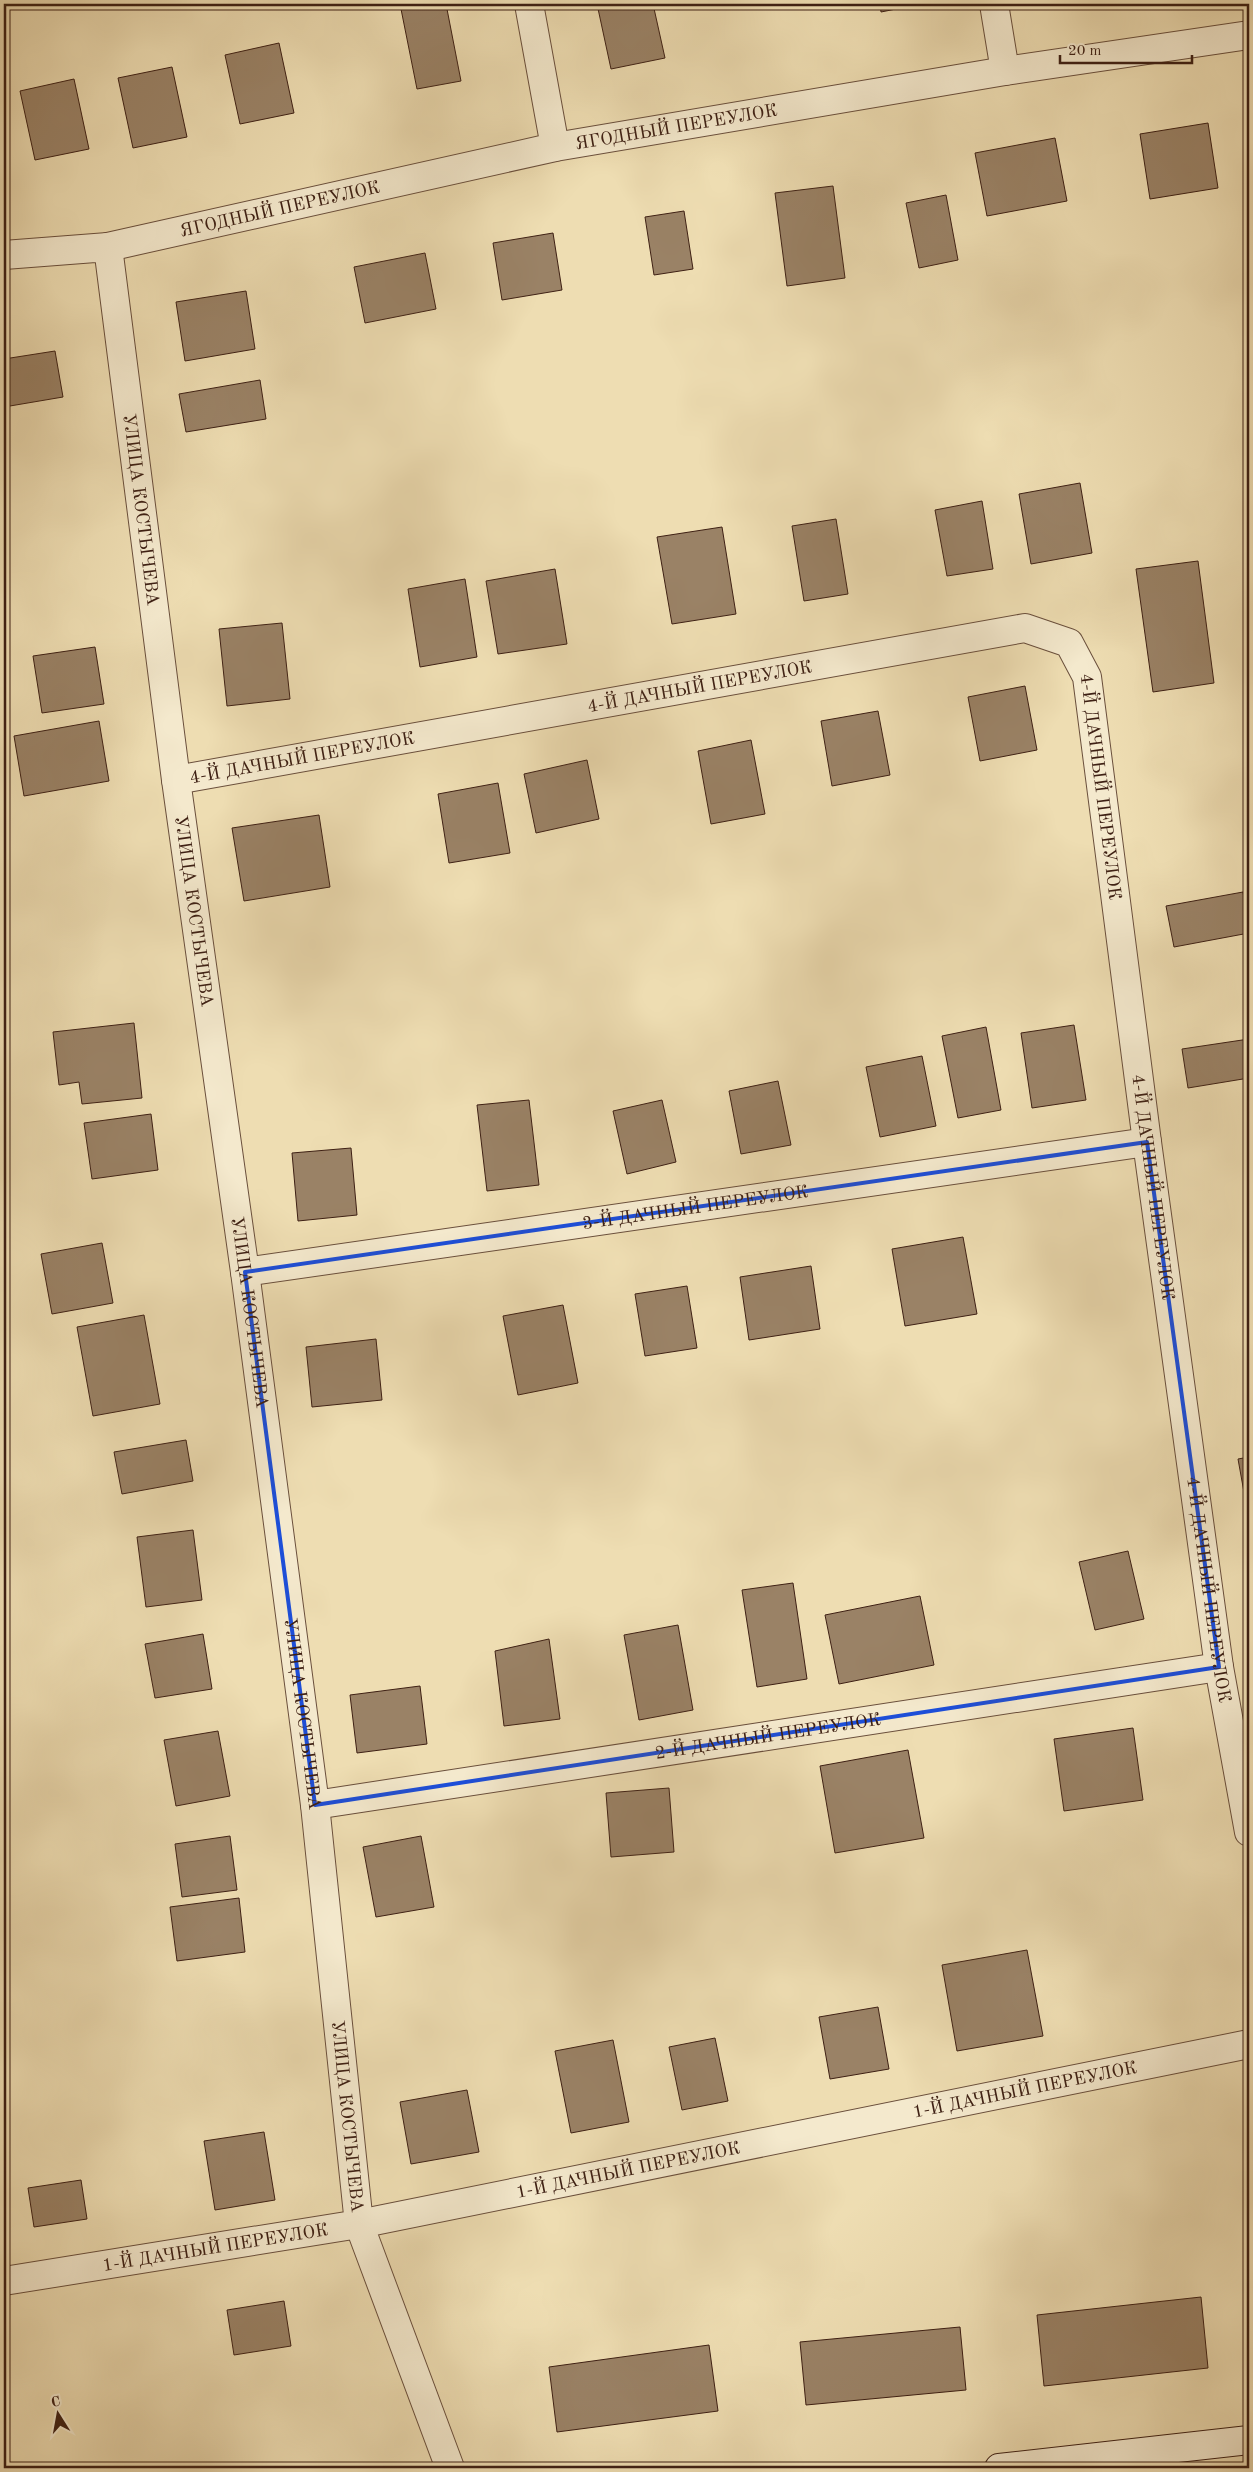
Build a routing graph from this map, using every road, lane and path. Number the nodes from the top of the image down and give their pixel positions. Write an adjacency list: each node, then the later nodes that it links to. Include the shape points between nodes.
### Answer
1 (529, 4): 5 (street)
2 (994, 4): 4 (street)
3 (1249, 35): 4 (street, ЯГОДНЫЙ ПЕРЕУЛОК)
4 (1005, 71): 5 (street, ЯГОДНЫЙ ПЕРЕУЛОК)
5 (555, 147): 6 (street, ЯГОДНЫЙ ПЕРЕУЛОК)
6 (108, 247): 7 (street); 8 (street, УЛИЦА КОСТЫЧЕВА)
7 (4, 255)
8 (176, 780): 9 (street, 4-Й ДАЧНЫЙ ПЕРЕУЛОК, via 1025,628 1069,643 1087,676); 10 (street, УЛИЦА КОСТЫЧЕВА)
9 (1147, 1142): 10 (street, 3-Й ДАЧНЫЙ ПЕРЕУЛОК); 11 (street, 4-Й ДАЧНЫЙ ПЕРЕУЛОК)
10 (245, 1272): 12 (street, УЛИЦА КОСТЫЧЕВА)
11 (1219, 1667): 12 (street, 2-Й ДАЧНЫЙ ПЕРЕУЛОК); 13 (street, 4-Й ДАЧНЫЙ ПЕРЕУЛОК)
12 (315, 1805): 15 (street, УЛИЦА КОСТЫЧЕВА)
13 (1249, 1832)
14 (1249, 2044): 15 (street, 1-Й ДАЧНЫЙ ПЕРЕУЛОК)
15 (359, 2224): 16 (street, 1-Й ДАЧНЫЙ ПЕРЕУЛОК); 18 (street, УЛИЦА КОСТЫЧЕВА)
16 (4, 2281)
17 (1249, 2440): 19 (street)
18 (450, 2468)
19 (999, 2468)

